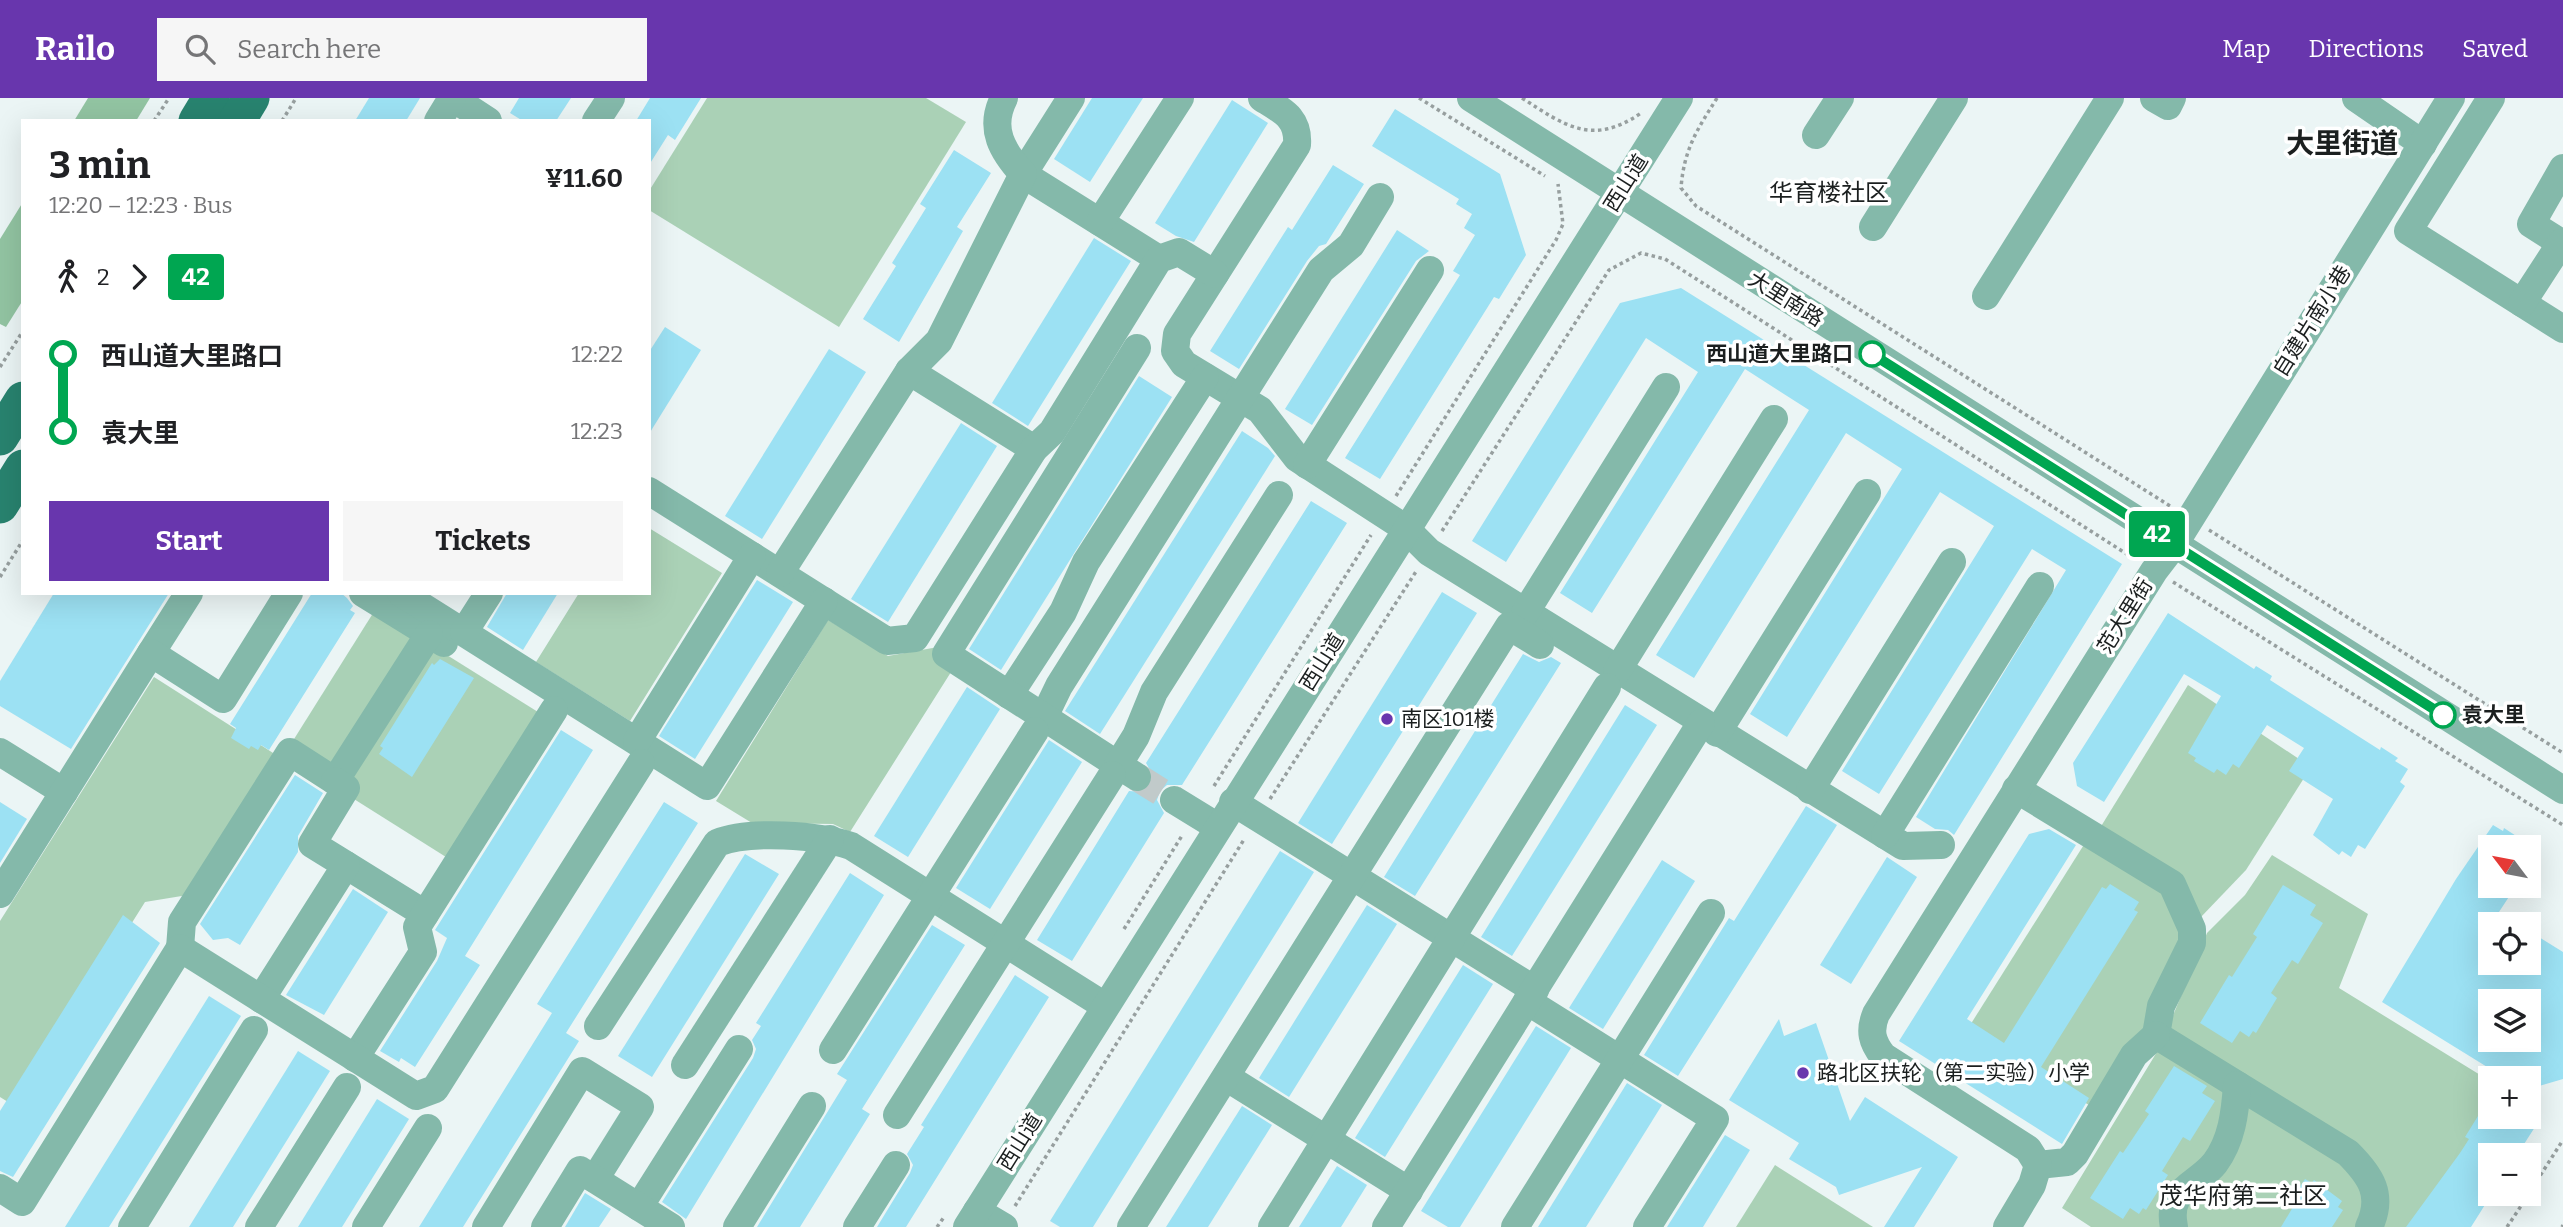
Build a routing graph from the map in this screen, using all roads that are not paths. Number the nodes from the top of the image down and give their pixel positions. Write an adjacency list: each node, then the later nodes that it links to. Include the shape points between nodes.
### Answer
1 (211, 98): 19 (main road)
2 (251, 98): 20 (main road)
3 (453, 98): 21 (street); 22 (street)
4 (611, 98): 23 (street)
5 (1004, 98): 27 (street, via 997,124 1002,151)
6 (1071, 98): 27 (street)
7 (1181, 98): 30 (street)
8 (1262, 98): 35 (street, via 1292,117 1298,130 1297,145)
9 (1471, 98): 28 (street, 大里南路)
10 (1679, 98): 28 (street, 西山道)
11 (1840, 98): 24 (street)
12 (1954, 98): 31 (street)
13 (2110, 98): 36 (street)
14 (2154, 98): 15 (street, via 2168,106)
15 (2172, 98)
16 (2356, 98): 25 (street)
17 (2451, 98): 25 (street, 自建片南小巷)
18 (2491, 98): 37 (street, via 2408,231)
19 (198, 119)
20 (238, 119)
21 (439, 119)
22 (485, 119)
23 (597, 119)
24 (1816, 135)
25 (2423, 144): 55 (street, 自建片南小巷)
26 (2563, 168): 32 (street, via 2531,224)
27 (1023, 174): 30 (street); 40 (street, via 939,341)
28 (1620, 194): 54 (street, 西山道); 55 (street, 大里南路)
29 (1380, 197): 43 (street, via 1351,245 1321,270)
30 (1100, 222): 33 (street)
31 (1873, 227)
32 (2562, 244): 37 (street)
33 (1159, 259): 35 (street, via 1179,252); 47 (street, via 1052,432)
34 (1430, 270): 48 (street)
35 (1215, 274): 41 (street, via 1177,334 1175,351 1184,364)
36 (1986, 296)
37 (2522, 303): 38 (street)
38 (2563, 329)
39 (1138, 348): 71 (street, via 947,654)
40 (909, 371): 47 (street); 58 (street)
41 (1206, 377): 43 (street); 71 (street, via 1086,562 1063,612)
42 (1666, 387): 66 (street)
43 (1240, 398): 48 (street, via 1260,410); 73 (street, via 1059,686)
44 (21, 403): 46 (main road)
45 (1774, 419): 70 (street)
46 (0, 437)
47 (1034, 449): 65 (street, via 915,638 887,641)
48 (1307, 465): 54 (street)
49 (21, 471): 53 (main road)
50 (651, 492): 56 (street)
51 (1867, 492): 74 (street)
52 (1279, 495): 77 (street, via 1154,692)
53 (0, 505)
54 (1395, 522): 66 (street, via 1429,552); 83 (street, 西山道)
55 (2174, 545): 80 (street, 大里南路); 81 (street, 范大里街)
56 (752, 556): 58 (street); 76 (street)
57 (1952, 562): 79 (street)
58 (780, 573): 65 (street)
59 (2040, 586): 84 (street)
60 (187, 595): 69 (street)
61 (288, 595): 69 (street, via 223,699)
62 (366, 595): 68 (street)
63 (404, 595): 67 (street)
64 (488, 595): 67 (street)
65 (824, 601): 76 (street, via 707,786)
66 (1525, 613): 70 (street)
67 (464, 632): 76 (street)
68 (429, 634): 72 (street); 78 (street)
69 (151, 653): 82 (street)
70 (1612, 679): 74 (street); 88 (street, via 1509,626); 93 (street)
71 (1009, 695): 73 (street)
72 (554, 710): 76 (street); 92 (street)
73 (1040, 724): 77 (street); 90 (street)
74 (1703, 732): 79 (street); 96 (street)
75 (0, 752): 82 (street)
76 (643, 758): 104 (street, via 435,1089 416,1096)
77 (1122, 772): 94 (street)
78 (335, 780): 87 (street, via 346,788 312,844); 95 (street, via 290,752 182,922)
79 (1810, 790): 84 (street)
80 (2563, 790)
81 (2020, 791): 101 (street, via 2172,884 2192,929 2192,943 2161,1006); 114 (street, 范大里街, via 1871,1025 1873,1043 1883,1056)
82 (64, 792): 89 (street)
83 (1233, 802): 88 (street); 98 (street, 西山道, via 1196,814)
84 (1885, 835): 86 (street, via 1903,846)
85 (830, 839): 90 (street, via 851,846); 99 (street, via 733,836 717,843); 106 (street)
86 (1941, 845)
87 (346, 865): 92 (street); 97 (street)
88 (1352, 875): 93 (street); 107 (street)
89 (0, 894)
90 (929, 897): 94 (street); 103 (street)
91 (1711, 913): 105 (street)
92 (425, 914): 104 (street, via 417,927 423,952)
93 (1452, 938): 96 (street); 113 (street)
94 (1006, 945): 98 (street); 111 (street)
95 (180, 948): 97 (street); 117 (street, via 22,1202)
96 (1531, 995): 105 (street); 118 (street)
97 (261, 999): 104 (street)
98 (1105, 1006): 120 (street, 西山道)
99 (598, 1026)
100 (254, 1030): 123 (street)
101 (2156, 1035): 108 (street); 114 (street, via 2134,1055 2075,1154 2067,1162)
102 (738, 1049): 119 (street)
103 (832, 1050)
104 (355, 1058)
105 (1620, 1060): 133 (street); 134 (street, via 1715,1119)
106 (685, 1065)
107 (1226, 1077): 113 (street); 131 (street)
108 (2237, 1085): 137 (street, via 2226,1144 2215,1163 2186,1184 2177,1198); 138 (street, via 2348,1153 2369,1174 2375,1193)
109 (347, 1087): 124 (street)
110 (812, 1107): 129 (street)
111 (897, 1115)
112 (428, 1128): 125 (street)
113 (1326, 1140): 118 (street); 132 (street)
114 (2045, 1164): 135 (street); 136 (street, via 2052,1180)
115 (896, 1165): 130 (street)
116 (595, 1179): 119 (street); 126 (street, via 640,1107 582,1071); 127 (street, via 580,1170)
117 (0, 1188)
118 (1409, 1191): 121 (street)
119 (639, 1207): 128 (street)
120 (963, 1218): 122 (street)
121 (1398, 1223)
122 (1003, 1226)
123 (132, 1227)
124 (260, 1227)
125 (366, 1227)
126 (485, 1227)
127 (545, 1227)
128 (671, 1227)
129 (737, 1227)
130 (857, 1227)
131 (1131, 1227)
132 (1272, 1227)
133 (1515, 1227)
134 (1647, 1227)
135 (2007, 1227)
136 (2023, 1227)
137 (2174, 1227)
138 (2369, 1227)

